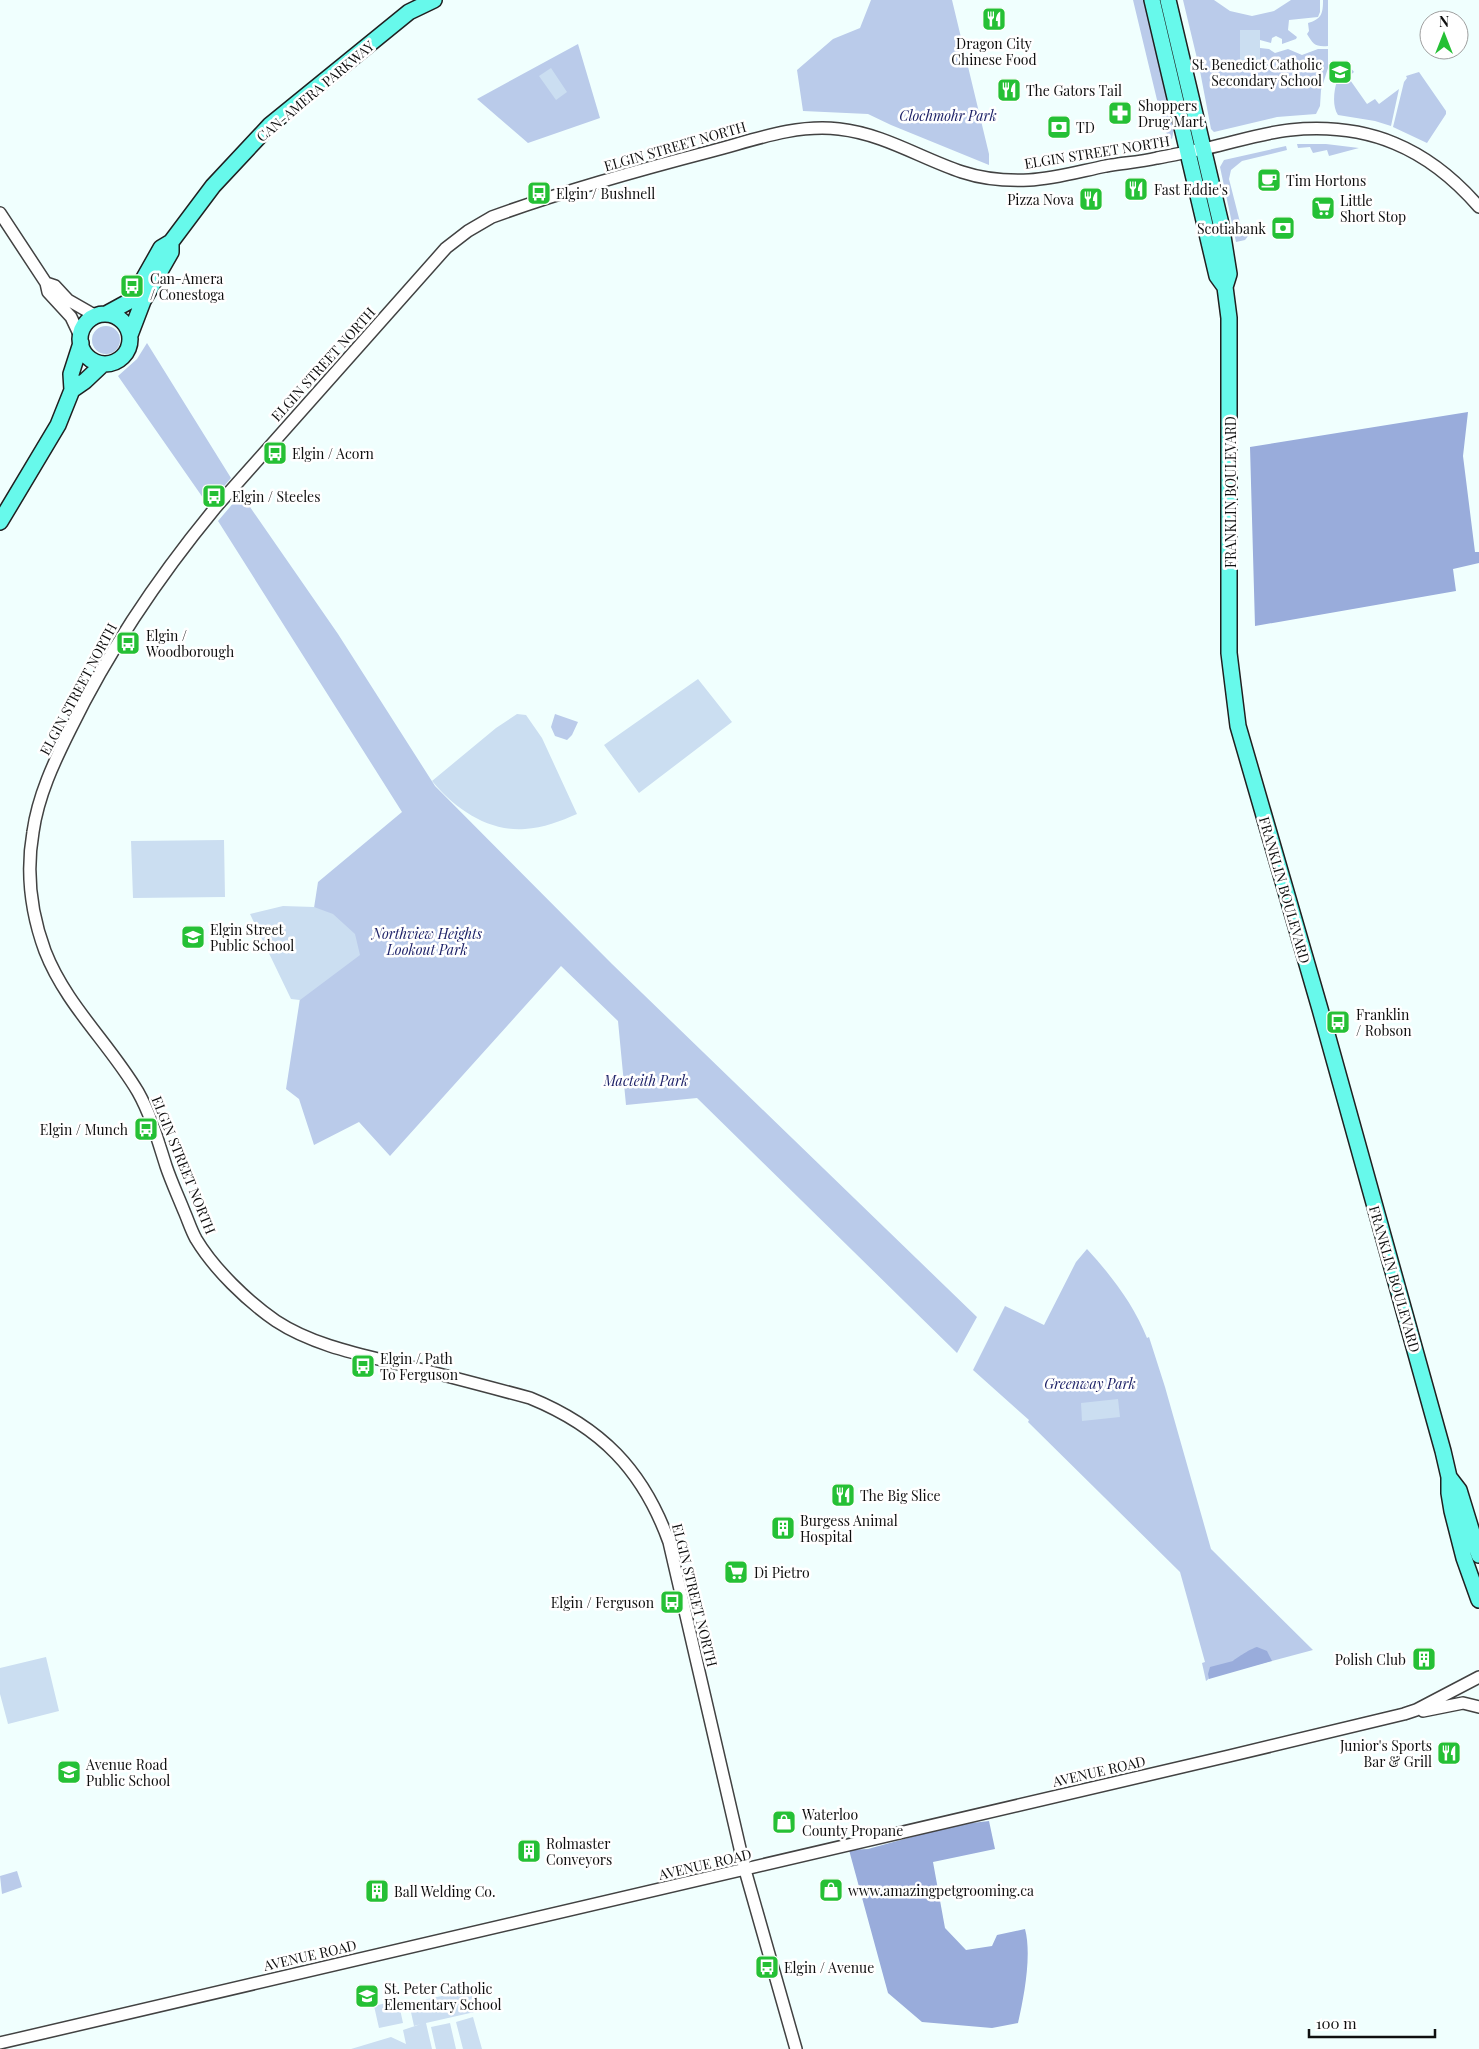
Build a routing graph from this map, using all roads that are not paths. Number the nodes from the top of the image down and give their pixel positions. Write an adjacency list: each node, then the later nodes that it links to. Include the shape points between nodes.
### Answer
1 (434, 0): 8 (main road, CAN-AMERA PARKWAY, via 409,12 270,125 213,186)
2 (1152, 0): 5 (main road, FRANKLIN BOULEVARD)
3 (1168, 0): 4 (main road, FRANKLIN BOULEVARD)
4 (1203, 149): 5 (street, ELGIN STREET NORTH); 6 (street, ELGIN STREET NORTH, via 1290,130 1359,132 1396,144 1430,162 1462,187); 10 (main road, FRANKLIN BOULEVARD, via 1227,256 1229,274)
5 (1188, 152): 10 (main road, FRANKLIN BOULEVARD, via 1217,276); 23 (street, ELGIN STREET NORTH, via 1031,180 1003,180 963,173 870,134 839,129 801,129 651,167 479,223 446,248 184,545 130,624 78,714 43,791 29,865 31,897 46,952 76,1009 119,1063 143,1102 196,1238 243,1295 277,1322 314,1340 530,1398 554,1408 605,1441 643,1487 668,1542)
6 (1479, 207)
7 (0, 213): 9 (street)
8 (171, 242): 11 (main road, CAN-AMERA PARKWAY, via 160,248 131,298); 12 (main road, CAN-AMERA PARKWAY, via 171,252 143,300)
9 (46, 283): 11 (street, via 55,286 68,300); 13 (street, via 48,292 71,317)
10 (1225, 287): 17 (main road, FRANKLIN BOULEVARD, via 1230,356 1229,653 1238,726)
11 (101, 315): 12 (main road, via 122,321); 13 (main road, via 84,327)
12 (130, 335): 14 (main road, via 125,355 112,363)
13 (80, 340): 14 (main road, via 90,359); 15 (main road, via 72,374)
14 (102, 364): 15 (main road)
15 (72, 390): 16 (main road, via 58,425)
16 (0, 522)
17 (1449, 1477): 18 (main road, FRANKLIN BOULEVARD, via 1459,1490); 19 (main road, FRANKLIN BOULEVARD, via 1452,1511)
18 (1479, 1556)
19 (1479, 1600)
20 (1479, 1677): 22 (street, AVENUE ROAD)
21 (1479, 1707): 22 (street, AVENUE ROAD, via 1463,1703)
22 (1416, 1710): 23 (street, AVENUE ROAD)
23 (745, 1870): 24 (street, AVENUE ROAD); 25 (street, ELGIN STREET NORTH)
24 (0, 2043)
25 (796, 2049)

